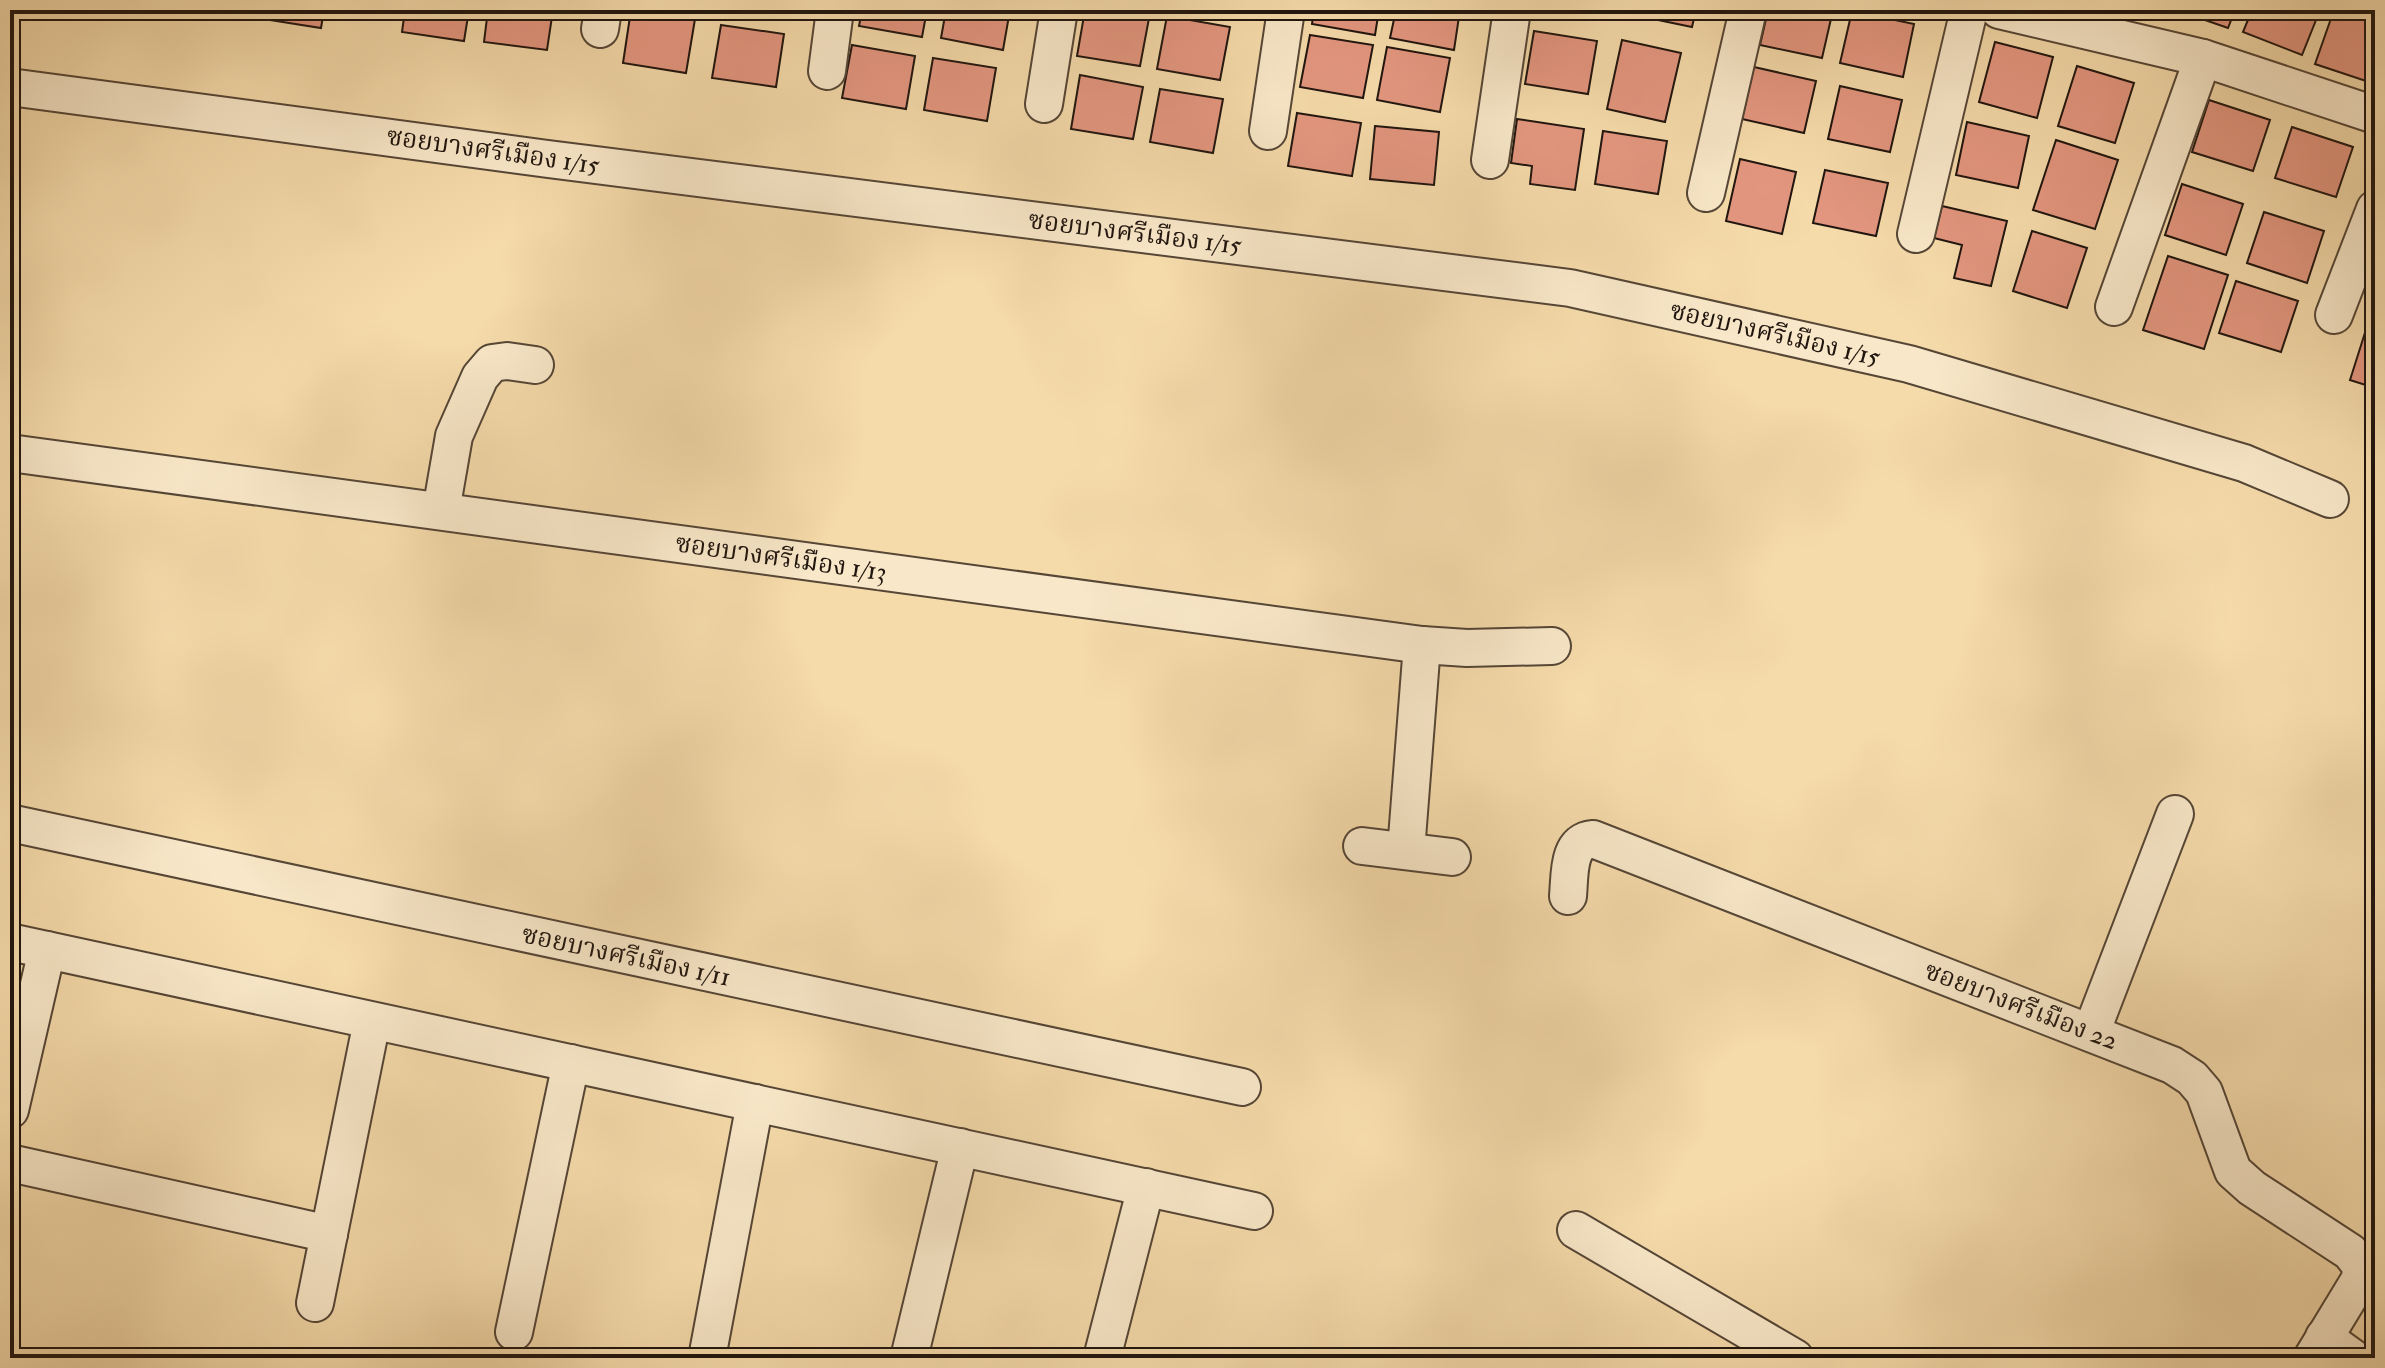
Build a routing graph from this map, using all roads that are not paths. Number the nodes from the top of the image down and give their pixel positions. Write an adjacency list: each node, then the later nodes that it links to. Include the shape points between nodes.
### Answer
1 (835, 10): 9 (street)
2 (1059, 10): 11 (street)
3 (1286, 10): 13 (street)
4 (1512, 10): 14 (street)
5 (1748, 10): 15 (street)
6 (1969, 10): 17 (street)
7 (1999, 10): 8 (street)
8 (2203, 58): 12 (street); 18 (street)
9 (827, 71)
10 (10, 87): 22 (street, ซอยบางศรีเมือง 1/15, via 1570,288 1909,364 2244,463)
11 (1044, 104)
12 (2375, 115)
13 (1268, 131)
14 (1490, 160)
15 (1706, 193)
16 (2375, 209): 19 (street)
17 (1916, 234)
18 (2114, 307)
19 (2334, 315)
20 (535, 365): 23 (street, via 492,363 480,377 454,436)
21 (10, 453): 23 (street, ซอยบางศรีเมือง 1/13)
22 (2330, 499)
23 (441, 511): 24 (street, ซอยบางศรีเมือง 1/13)
24 (1422, 645): 25 (street, ซอยบางศรีเมือง 1/13); 29 (street)
25 (1552, 646)
26 (2175, 814): 35 (street)
27 (10, 823): 37 (street, ซอยบางศรีเมือง 1/11)
28 (1362, 846): 29 (street)
29 (1406, 851): 30 (street)
30 (1452, 857)
31 (1568, 896): 35 (street, ซอยบางศรีเมือง 22, via 1574,848 1593,839)
32 (10, 942): 33 (street)
33 (47, 950): 34 (street); 39 (street)
34 (372, 1021): 36 (street); 45 (street)
35 (2091, 1033): 48 (street, ซอยบางศรีเมือง 22, via 2192,1078 2204,1092 2233,1171 2350,1252 2361,1266 2360,1279)
36 (571, 1063): 38 (street); 47 (street)
37 (1242, 1087)
38 (755, 1103): 40 (street); 49 (street)
39 (10, 1110)
40 (960, 1147): 42 (street); 50 (street)
41 (10, 1163): 45 (street)
42 (1146, 1187): 43 (street); 51 (street)
43 (1254, 1211)
44 (1576, 1230): 52 (street)
45 (329, 1234): 46 (street)
46 (315, 1303)
47 (514, 1332)
48 (2318, 1348): 53 (street, ซอยบางศรีเมือง 22)
49 (707, 1358)
50 (909, 1358)
51 (1102, 1358)
52 (1795, 1358)
53 (2353, 1358)

